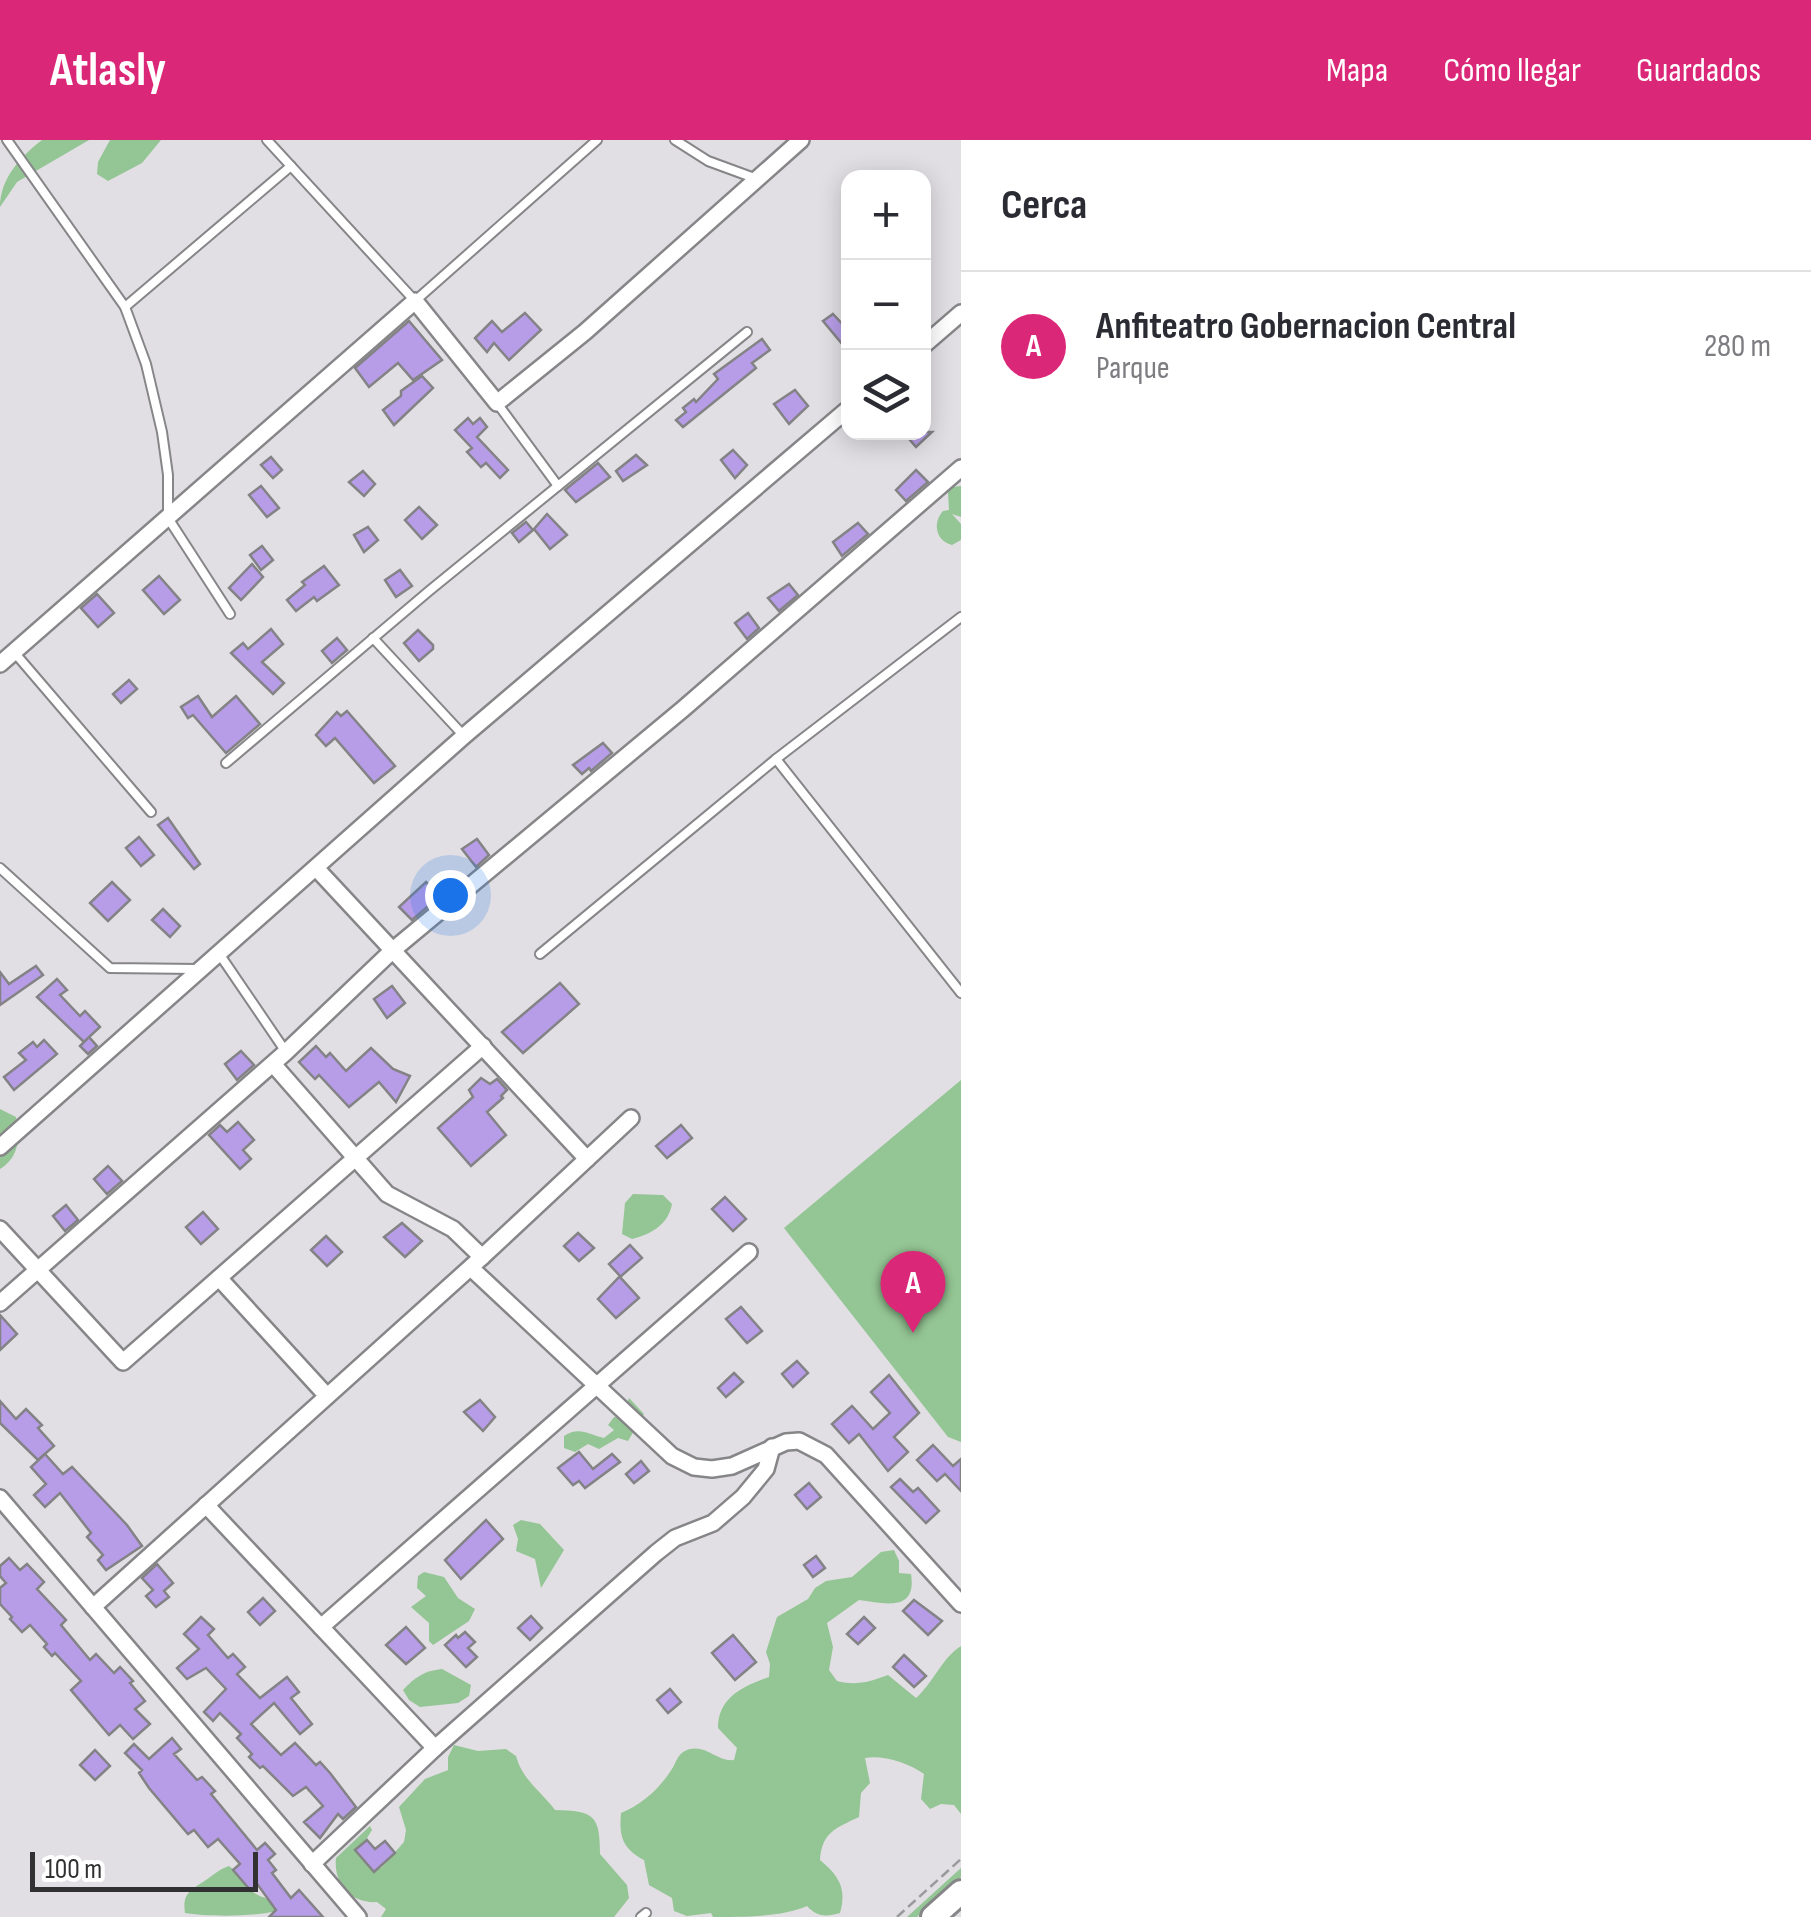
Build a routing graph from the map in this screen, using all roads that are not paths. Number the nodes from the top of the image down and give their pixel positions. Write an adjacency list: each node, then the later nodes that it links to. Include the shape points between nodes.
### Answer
1 (7, 140): 9 (lane)
2 (267, 140): 6 (lane)
3 (597, 140): 8 (lane)
4 (675, 140): 7 (lane)
5 (801, 140): 7 (street)
6 (290, 166): 8 (lane); 9 (lane)
7 (757, 178): 13 (street)
8 (415, 301): 13 (street); 17 (street)
9 (125, 308): 17 (lane, via 162,432)
10 (961, 313): 12 (street)
11 (746, 332): 16 (lane)
12 (931, 339)
13 (497, 403): 16 (lane)
14 (841, 415): 23 (street)
15 (961, 468): 29 (street)
16 (558, 486): 20 (lane)
17 (168, 518): 18 (lane); 21 (street)
18 (230, 614)
19 (961, 617): 24 (lane)
20 (373, 638): 23 (lane); 25 (lane)
21 (14, 652): 22 (street); 26 (lane)
22 (0, 664)
23 (464, 736): 28 (street)
24 (776, 759): 31 (lane); 33 (lane)
25 (226, 763)
26 (151, 812)
27 (0, 868): 32 (lane, via 110,968)
28 (316, 868): 29 (street); 30 (street)
29 (393, 950): 34 (street); 35 (street)
30 (220, 954): 32 (street); 35 (lane)
31 (540, 954)
32 (201, 970): 38 (street)
33 (961, 992)
34 (483, 1046): 39 (street); 40 (street)
35 (286, 1052): 36 (street)
36 (273, 1064): 39 (street); 44 (street)
37 (631, 1118): 40 (street)
38 (0, 1147)
39 (356, 1158): 43 (street, via 386,1194 452,1229); 45 (street)
40 (588, 1159): 43 (street)
41 (0, 1230): 44 (street)
42 (748, 1252): 47 (street)
43 (476, 1263): 47 (street); 48 (street)
44 (38, 1270): 45 (street, via 122,1362); 46 (street)
45 (219, 1278): 48 (street)
46 (0, 1303)
47 (598, 1384): 49 (street, via 672,1456 694,1468 732,1466); 54 (street)
48 (326, 1396): 51 (street)
49 (772, 1447): 52 (street, via 798,1441 826,1455); 55 (street, via 766,1470 728,1510 656,1553)
50 (0, 1498): 53 (street)
51 (206, 1505): 53 (street); 54 (street)
52 (961, 1604)
53 (93, 1606): 56 (street)
54 (321, 1627): 55 (street)
55 (435, 1748): 56 (street)
56 (312, 1864): 58 (street)
57 (961, 1892): 59 (main road)
58 (358, 1917)
59 (934, 1917)

